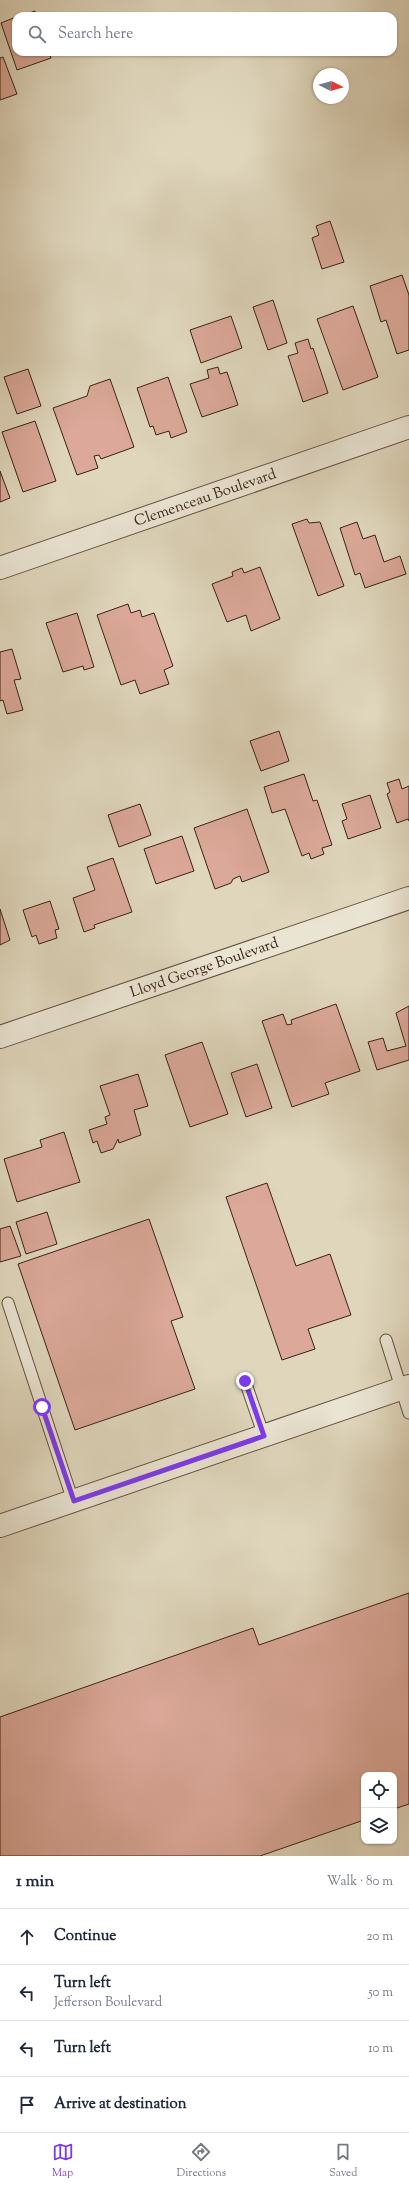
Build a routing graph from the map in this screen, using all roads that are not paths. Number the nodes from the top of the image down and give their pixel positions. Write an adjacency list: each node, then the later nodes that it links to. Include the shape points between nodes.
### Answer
1 (409, 427): 2 (street, Clemenceau Boulevard)
2 (0, 568)
3 (409, 898): 4 (street, Lloyd George Boulevard)
4 (0, 1037)
5 (8, 1303): 11 (lane)
6 (386, 1340): 8 (lane)
7 (245, 1381): 10 (lane)
8 (405, 1388): 9 (lane); 10 (street)
9 (409, 1413)
10 (264, 1436): 11 (street)
11 (74, 1501): 12 (street)
12 (0, 1526)

